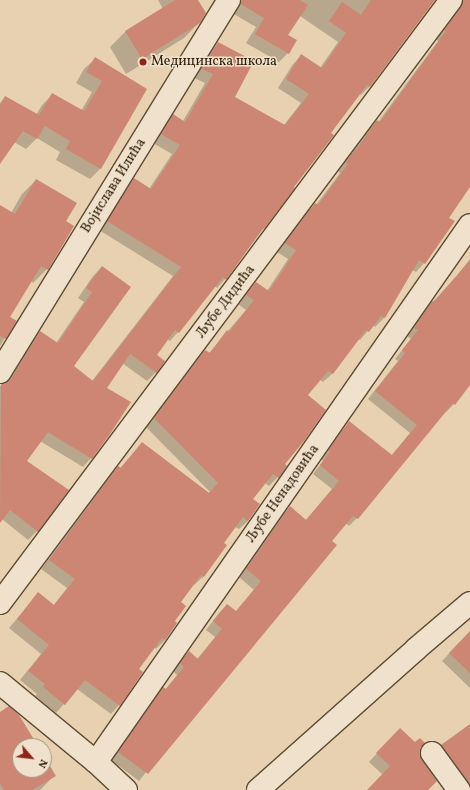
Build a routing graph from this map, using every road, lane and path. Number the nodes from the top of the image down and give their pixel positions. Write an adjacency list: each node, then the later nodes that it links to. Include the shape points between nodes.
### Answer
1 (229, 0): 4 (street, Војислава Илића)
2 (451, 0): 5 (street, Љубе Дидића)
3 (470, 225): 9 (street, Љубе Ненадовића)
4 (0, 372)
5 (0, 603)
6 (470, 603): 11 (street)
7 (0, 682): 9 (street)
8 (432, 753): 12 (street)
9 (96, 762): 10 (street)
10 (126, 790)
11 (258, 790)
12 (459, 790)

